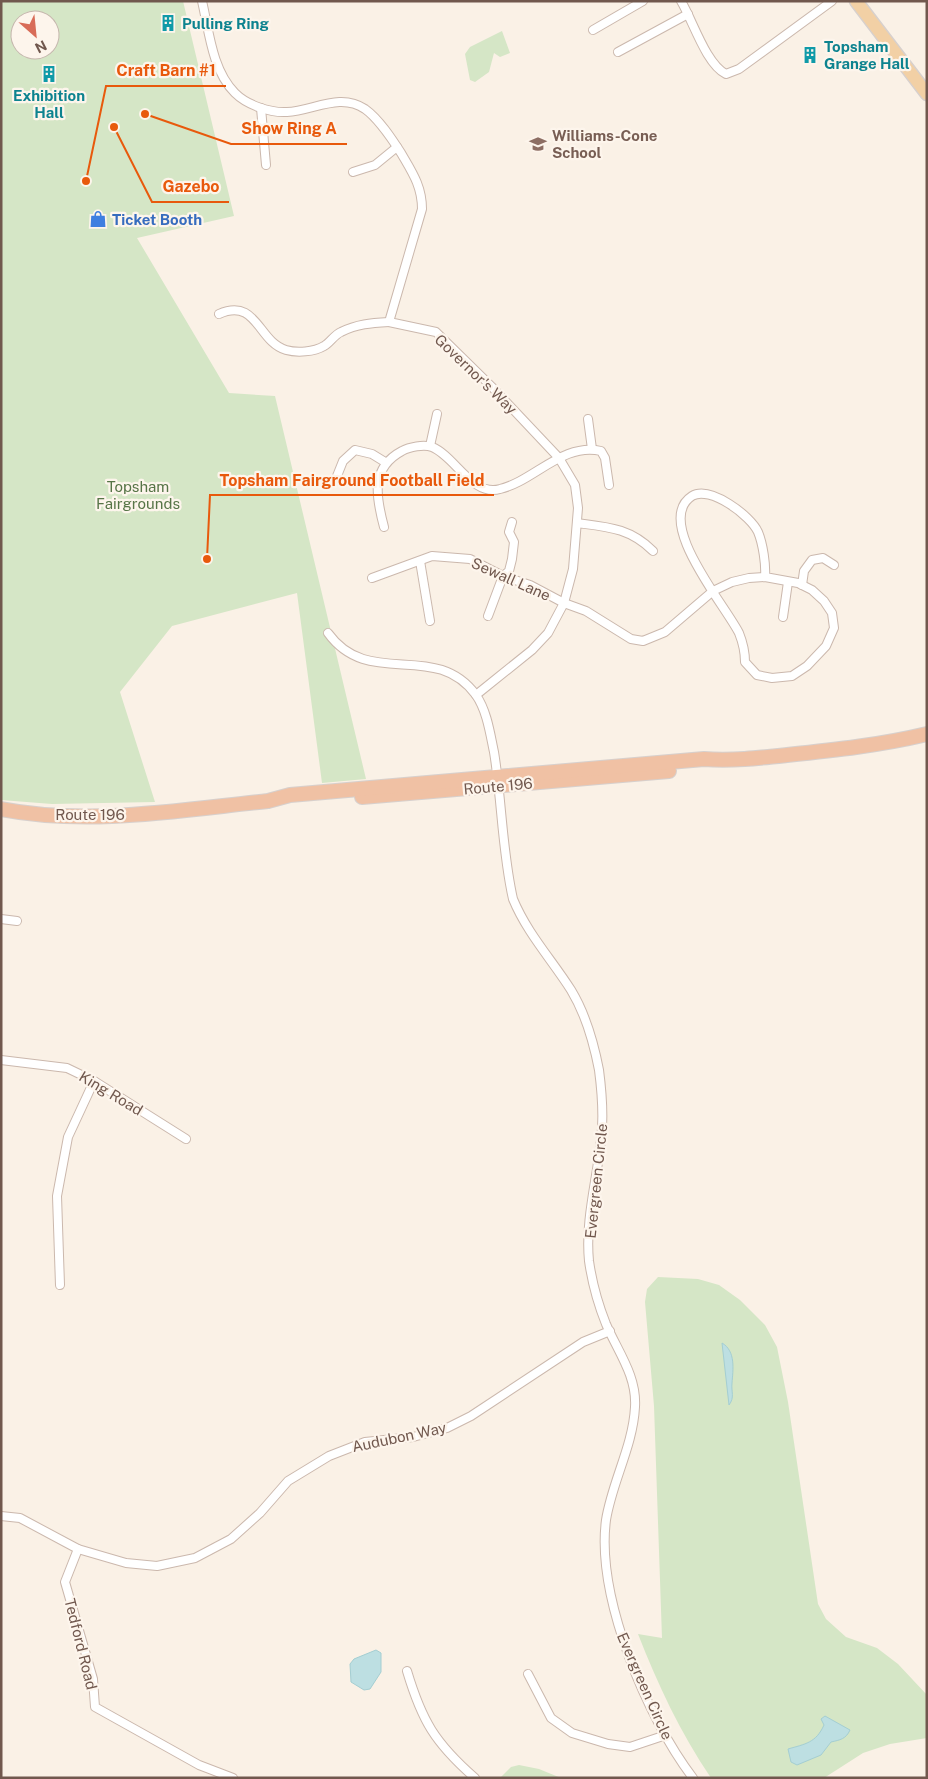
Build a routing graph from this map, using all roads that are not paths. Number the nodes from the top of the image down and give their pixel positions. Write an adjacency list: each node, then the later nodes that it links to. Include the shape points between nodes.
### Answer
1 (202, 1): 10 (street, via 219,70 236,94)
2 (642, 1): 7 (street)
3 (681, 1): 6 (street)
4 (832, 1): 6 (street, via 739,69 726,74 718,71)
5 (856, 1): 9 (main road)
6 (688, 14): 8 (street)
7 (593, 30)
8 (618, 52)
9 (924, 90)
10 (261, 108): 11 (street, via 287,112 332,102 353,104 365,109); 12 (street)
11 (397, 147): 13 (street, via 375,165); 15 (street, via 417,180 422,208)
12 (266, 165)
13 (353, 172)
14 (218, 314): 15 (street, Governor's Way, via 230,309 244,312 285,350 305,352 324,346 339,333 362,323)
15 (389, 322): 20 (street, Governor's Way, via 436,332)
16 (437, 414): 18 (street)
17 (588, 419): 19 (street)
18 (430, 446): 20 (street, via 489,490 511,486); 21 (street, via 407,448)
19 (592, 449): 20 (street); 23 (street, via 601,451 605,458)
20 (559, 458): 25 (street, Governor's Way, via 575,485)
21 (386, 462): 22 (street, via 372,454 354,450 342,461); 26 (street, via 377,499)
22 (335, 481)
23 (609, 485)
24 (512, 522): 30 (street, via 509,532 514,542 512,559)
25 (577, 523): 27 (street, via 613,527 641,538); 36 (street, Governor's Way, via 573,569)
26 (384, 527)
27 (653, 551)
28 (420, 561): 30 (street, Sewall Lane, via 432,556 470,559); 32 (street, Sewall Lane); 39 (street)
29 (834, 565): 34 (street, via 823,558 812,560 804,572)
30 (503, 576): 36 (street, Sewall Lane); 37 (street)
31 (765, 577): 33 (street); 35 (street, via 732,582); 35 (street, via 758,532 747,518 710,494 695,494 683,503 680,515 682,529 695,563)
32 (372, 578)
33 (788, 582): 34 (street); 38 (street)
34 (802, 585): 35 (street, via 824,601 832,613 834,628 826,646 807,666 792,676 772,678 757,675 745,662 738,632)
35 (714, 591): 36 (street, Sewall Lane, via 664,632 643,641 630,639 604,620)
36 (564, 602): 41 (street, Governor's Way, via 548,633 532,650)
37 (488, 616)
38 (783, 617)
39 (430, 621)
40 (328, 633): 41 (street, via 351,655 378,664 431,666 453,675)
41 (476, 695): 43 (street, Evergreen Circle, via 487,719)
42 (927, 734): 43 (highway, Route 196, via 838,750 726,761 696,768)
43 (498, 781): 44 (highway, Route 196, via 292,803 268,801 84,816); 52 (street, Evergreen Circle, via 513,899 520,915 572,992 598,1069 603,1108 590,1209 589,1260 599,1305)
44 (1, 809)
45 (2, 919): 46 (street); 47 (street)
46 (17, 921)
47 (1, 928)
48 (1, 1060): 49 (street, King Road, via 67,1068)
49 (94, 1081): 50 (street, King Road); 51 (street, via 68,1137 57,1196)
50 (186, 1139)
51 (60, 1285)
52 (610, 1331): 54 (street, Audubon Way, via 583,1342 471,1416 447,1428 413,1437 365,1442 329,1456 288,1482 231,1539 195,1558 172,1565 142,1565); 57 (street, Evergreen Circle, via 632,1377 635,1406 634,1424 606,1522 607,1577 626,1648)
53 (1, 1516): 54 (street, Audubon Way, via 27,1520)
54 (78, 1548): 58 (street, Tedford Road, via 65,1582 93,1679 95,1707 199,1765)
55 (407, 1671): 59 (street, via 423,1716 436,1740)
56 (528, 1674): 57 (street, via 551,1718 572,1733 630,1747)
57 (666, 1736): 60 (street, Evergreen Circle)
58 (233, 1778)
59 (475, 1778)
60 (693, 1778)

